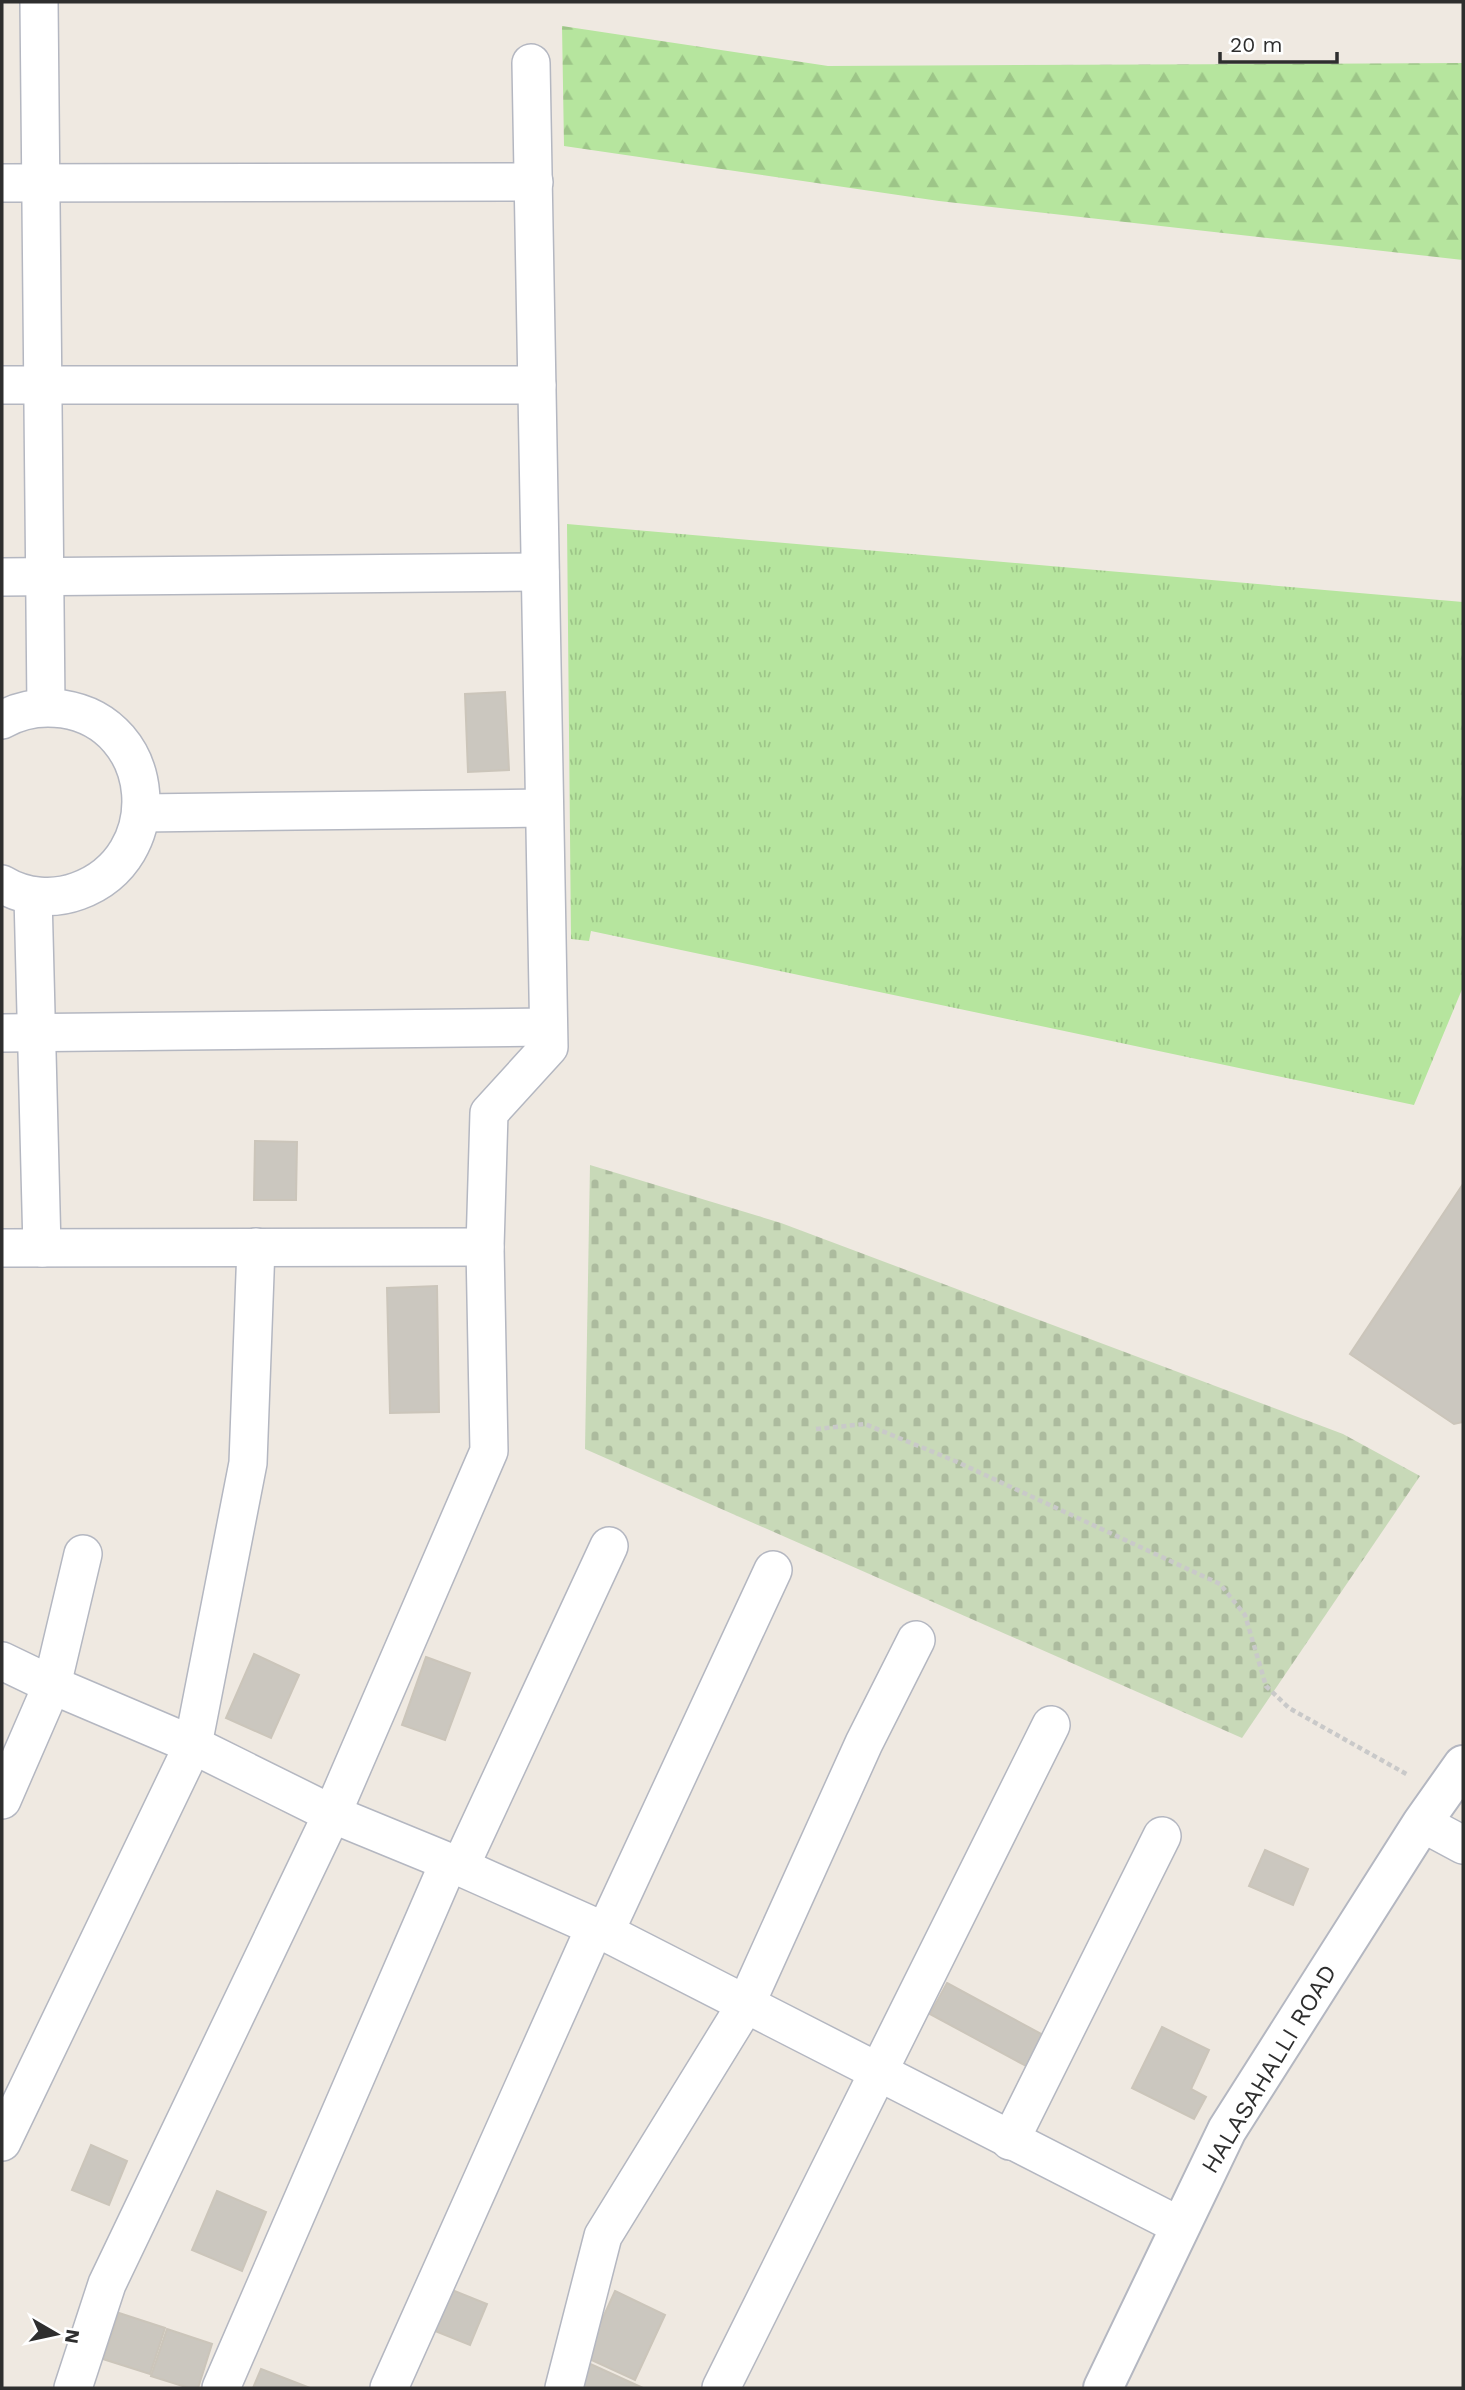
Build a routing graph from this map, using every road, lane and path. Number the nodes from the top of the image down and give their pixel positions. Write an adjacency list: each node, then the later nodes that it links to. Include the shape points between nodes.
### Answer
1 (39, 2): 5 (street)
2 (531, 62): 3 (street)
3 (534, 182): 5 (street); 6 (street)
4 (2, 183): 5 (street)
5 (41, 183): 8 (street)
6 (537, 384): 8 (street); 9 (street)
7 (2, 385): 8 (street)
8 (43, 385): 11 (street)
9 (540, 572): 11 (street); 14 (street)
10 (2, 577): 11 (street)
11 (45, 577): 12 (street)
12 (46, 706): 13 (street); 15 (street, via 78,712 106,726 121,742 140,780)
13 (2, 720)
14 (544, 808): 15 (street); 17 (street)
15 (142, 813): 16 (street, via 134,842 117,867 93,886 64,896)
16 (18, 890): 18 (street)
17 (548, 1027): 18 (street); 20 (street, via 549,1047 489,1113)
18 (19, 1033): 22 (street)
19 (256, 1247): 20 (street); 22 (street); 31 (street, via 248,1463)
20 (485, 1247): 34 (street, via 489,1451)
21 (2, 1248): 22 (street)
22 (42, 1248)
23 (816, 1429): 32 (path, via 865,1424 956,1461 1220,1584 1245,1615 1266,1686 1289,1707)
24 (610, 1546): 37 (street)
25 (83, 1555): 29 (street)
26 (773, 1570): 38 (street)
27 (916, 1640): 39 (street, via 864,1743)
28 (2, 1661): 29 (street)
29 (52, 1685): 31 (street); 33 (street)
30 (1051, 1725): 40 (street)
31 (193, 1745): 34 (street); 42 (street)
32 (1443, 1795): 36 (street); 43 (main road, HALASAHALLI ROAD, via 1227,2130)
33 (2, 1800)
34 (332, 1814): 37 (street); 44 (street, via 107,2284)
35 (1162, 1836): 41 (street)
36 (1463, 1845)
37 (454, 1865): 38 (street); 45 (street)
38 (600, 1930): 39 (street); 46 (street)
39 (746, 2004): 40 (street); 47 (street, via 603,2236)
40 (880, 2073): 41 (street); 48 (street)
41 (1010, 2141): 43 (street)
42 (2, 2142)
43 (1180, 2226): 49 (main road, HALASAHALLI ROAD)
44 (72, 2388)
45 (221, 2388)
46 (389, 2388)
47 (564, 2388)
48 (722, 2388)
49 (1103, 2388)

